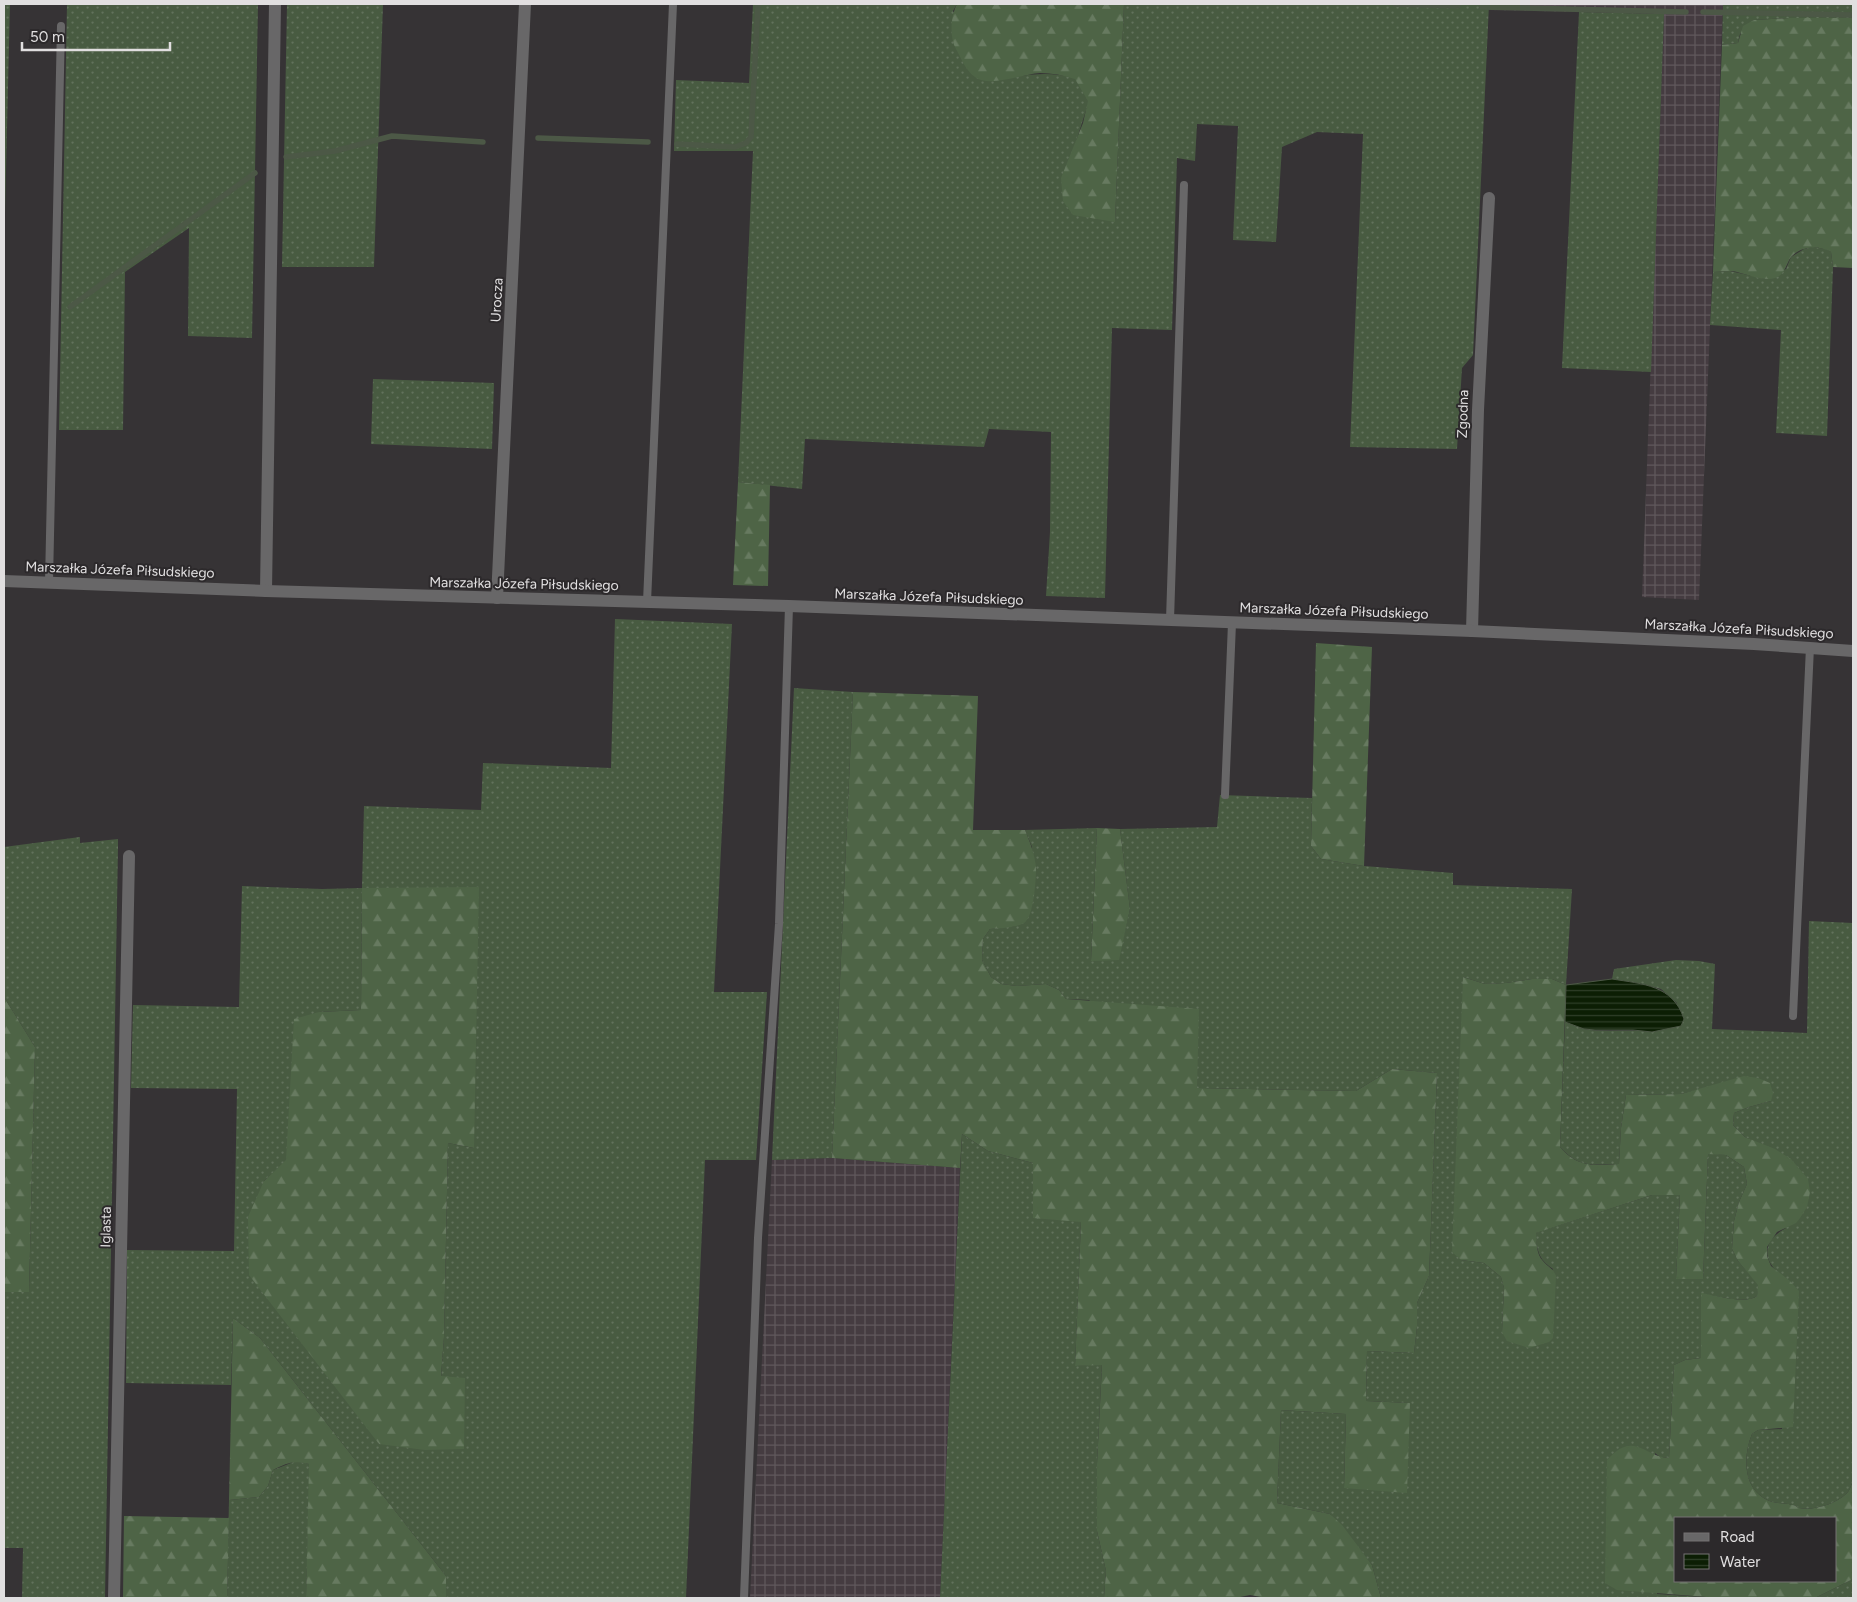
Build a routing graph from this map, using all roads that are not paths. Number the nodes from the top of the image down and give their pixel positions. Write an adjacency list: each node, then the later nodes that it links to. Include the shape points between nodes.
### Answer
1 (276, 4): 9 (street)
2 (525, 4): 10 (street, Urocza)
3 (673, 4): 11 (lane)
4 (61, 26): 8 (lane)
5 (1184, 185): 13 (lane)
6 (1489, 198): 15 (street, Zgodna, via 1478,410)
7 (4, 581): 8 (street, Marszałka Józefa Piłsudskiego)
8 (49, 582): 9 (street, Marszałka Józefa Piłsudskiego)
9 (266, 592): 10 (street, Marszałka Józefa Piłsudskiego)
10 (497, 598): 11 (street, Marszałka Józefa Piłsudskiego)
11 (647, 602): 12 (street, Marszałka Józefa Piłsudskiego)
12 (789, 606): 13 (street, Marszałka Józefa Piłsudskiego); 22 (lane, via 779,924 758,1238)
13 (1170, 620): 14 (street, Marszałka Józefa Piłsudskiego)
14 (1232, 622): 15 (street, Marszałka Józefa Piłsudskiego); 18 (lane)
15 (1472, 631): 16 (street, Marszałka Józefa Piłsudskiego)
16 (1810, 648): 17 (street, Marszałka Józefa Piłsudskiego); 20 (lane)
17 (1853, 651)
18 (1224, 795)
19 (129, 856): 21 (street, Iglasta)
20 (1794, 1016)
21 (114, 1598)
22 (744, 1598)

